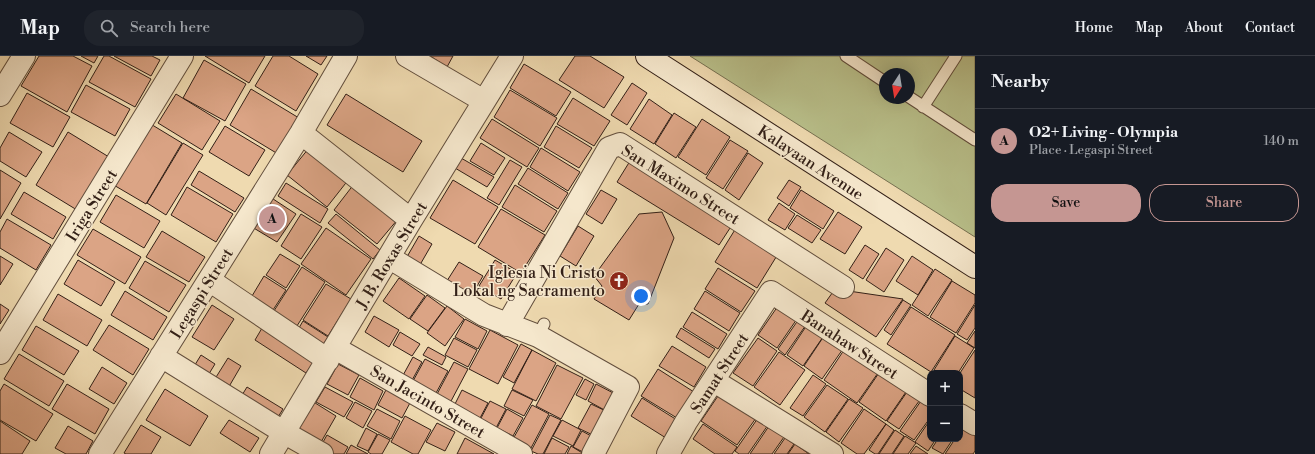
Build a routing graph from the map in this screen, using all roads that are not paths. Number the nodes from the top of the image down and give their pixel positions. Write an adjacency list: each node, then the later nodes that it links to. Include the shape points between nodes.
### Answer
1 (24, 56): 10 (street)
2 (182, 56): 23 (street, Iriga Street)
3 (346, 56): 14 (street, Legaspi Street)
4 (407, 56): 11 (street)
5 (512, 56): 11 (street, J. B. Roxas Street)
6 (647, 56): 18 (street, Kalayaan Avenue)
7 (846, 56): 9 (lane)
8 (956, 56): 13 (lane)
9 (879, 78)
10 (0, 95)
11 (484, 101): 16 (street, J. B. Roxas Street)
12 (915, 101): 13 (lane)
13 (923, 107): 15 (lane)
14 (301, 133): 16 (street); 19 (street, Legaspi Street)
15 (975, 140)
16 (411, 220): 17 (street, J. B. Roxas Street)
17 (390, 258): 22 (street, via 484,315); 24 (street, J. B. Roxas Street)
18 (975, 267)
19 (209, 280): 24 (street, San Jacinto Street); 25 (street, Legaspi Street)
20 (843, 287): 22 (street, San Maximo Street, via 620,144 609,148)
21 (771, 292): 26 (street, Samat Street); 27 (street, Banahaw Street)
22 (507, 325): 35 (street, via 541,330 628,386)
23 (0, 353)
24 (331, 354): 30 (street, J. B. Roxas Street); 34 (street, San Jacinto Street)
25 (161, 356): 30 (street); 31 (street, Legaspi Street)
26 (714, 381): 36 (street, Samat Street); 37 (street)
27 (927, 393)
28 (963, 416): 29 (street)
29 (975, 424)
30 (285, 432): 32 (street, J. B. Roxas Street); 33 (street)
31 (107, 451)
32 (271, 454)
33 (322, 454)
34 (521, 454)
35 (593, 454)
36 (668, 454)
37 (832, 454)

